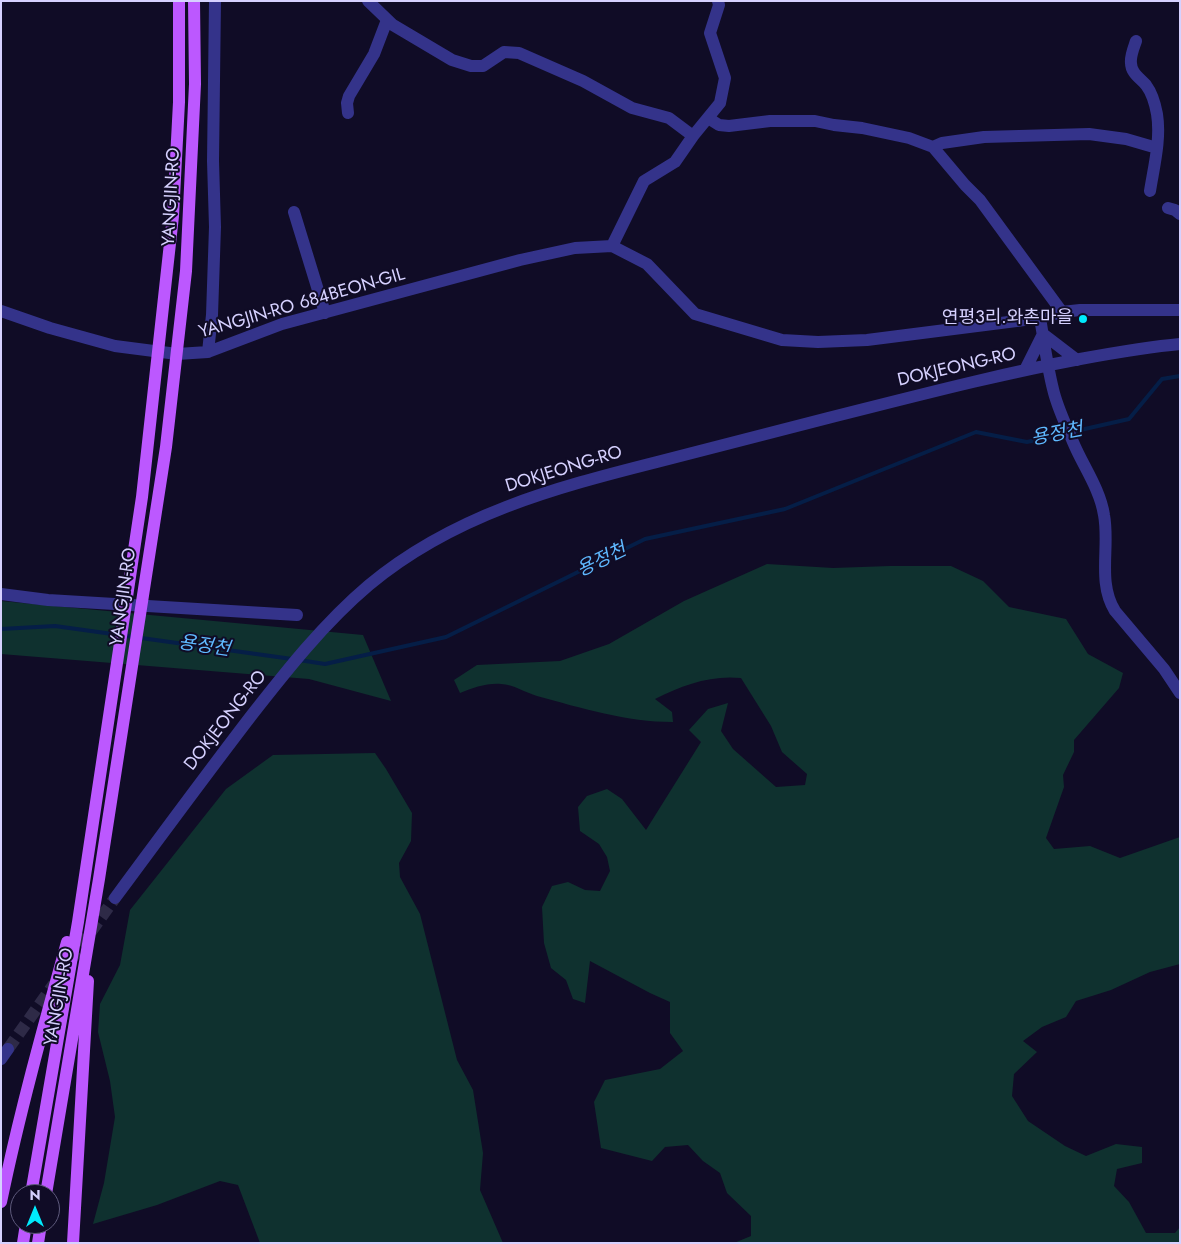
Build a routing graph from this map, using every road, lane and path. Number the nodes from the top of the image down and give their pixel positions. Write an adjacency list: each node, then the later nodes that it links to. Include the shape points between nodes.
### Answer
1 (179, 1): 23 (main road, YANGJIN-RO, via 180,102 173,216)
2 (194, 1): 25 (main road, YANGJIN-RO, via 191,178)
3 (215, 1): 24 (street, via 215,227)
4 (368, 1): 6 (street)
5 (718, 1): 9 (street, via 710,33 725,78 720,103)
6 (387, 20): 8 (street, via 374,54 349,96); 10 (street, via 452,60 472,66 487,64 504,52 518,53 583,81 632,108 669,118)
7 (1136, 41): 12 (street, via 1130,63 1155,103 1158,124)
8 (348, 113)
9 (708, 118): 10 (street); 11 (street, via 719,125 729,126 786,120 815,121 910,138)
10 (693, 136): 15 (street, via 675,162 644,181)
11 (933, 147): 12 (street, via 984,137 1089,134); 18 (street, via 980,200)
12 (1156, 148): 13 (street)
13 (1150, 191)
14 (294, 212): 19 (street)
15 (612, 246): 19 (street, YANGJIN-RO 684BEON-GIL, via 575,248 520,260); 20 (street, via 647,264 695,314 782,340 867,340)
16 (1180, 310): 18 (street)
17 (1, 311): 23 (street, YANGJIN-RO 684BEON-GIL, via 115,346)
18 (1062, 312): 20 (street)
19 (325, 313): 24 (street, YANGJIN-RO 684BEON-GIL, via 282,324)
20 (1040, 318): 21 (street)
21 (1043, 334): 26 (street); 27 (street); 28 (street)
22 (1180, 344): 26 (street, DOKJEONG-RO)
23 (158, 351): 25 (street, YANGJIN-RO 684BEON-GIL); 33 (main road, YANGJIN-RO, via 142,497)
24 (208, 352): 25 (street, YANGJIN-RO 684BEON-GIL)
25 (177, 354): 32 (main road, YANGJIN-RO, via 166,447)
26 (1077, 360): 27 (street, DOKJEONG-RO)
27 (1048, 365): 28 (street, DOKJEONG-RO); 31 (street, via 1053,391 1073,443 1101,499 1109,602)
28 (1024, 370): 34 (street, DOKJEONG-RO, via 544,492 483,516 429,544 380,577 313,641 170,822)
29 (1, 594): 30 (street, via 48,600)
30 (297, 615)
31 (1180, 693)
32 (99, 879): 36 (main road, YANGJIN-RO); 38 (main road, via 87,994)
33 (82, 892): 35 (main road, YANGJIN-RO); 37 (main road, via 42,1031)
34 (115, 898)
35 (33, 1184)
36 (48, 1184)
37 (1, 1202)
38 (73, 1243)

